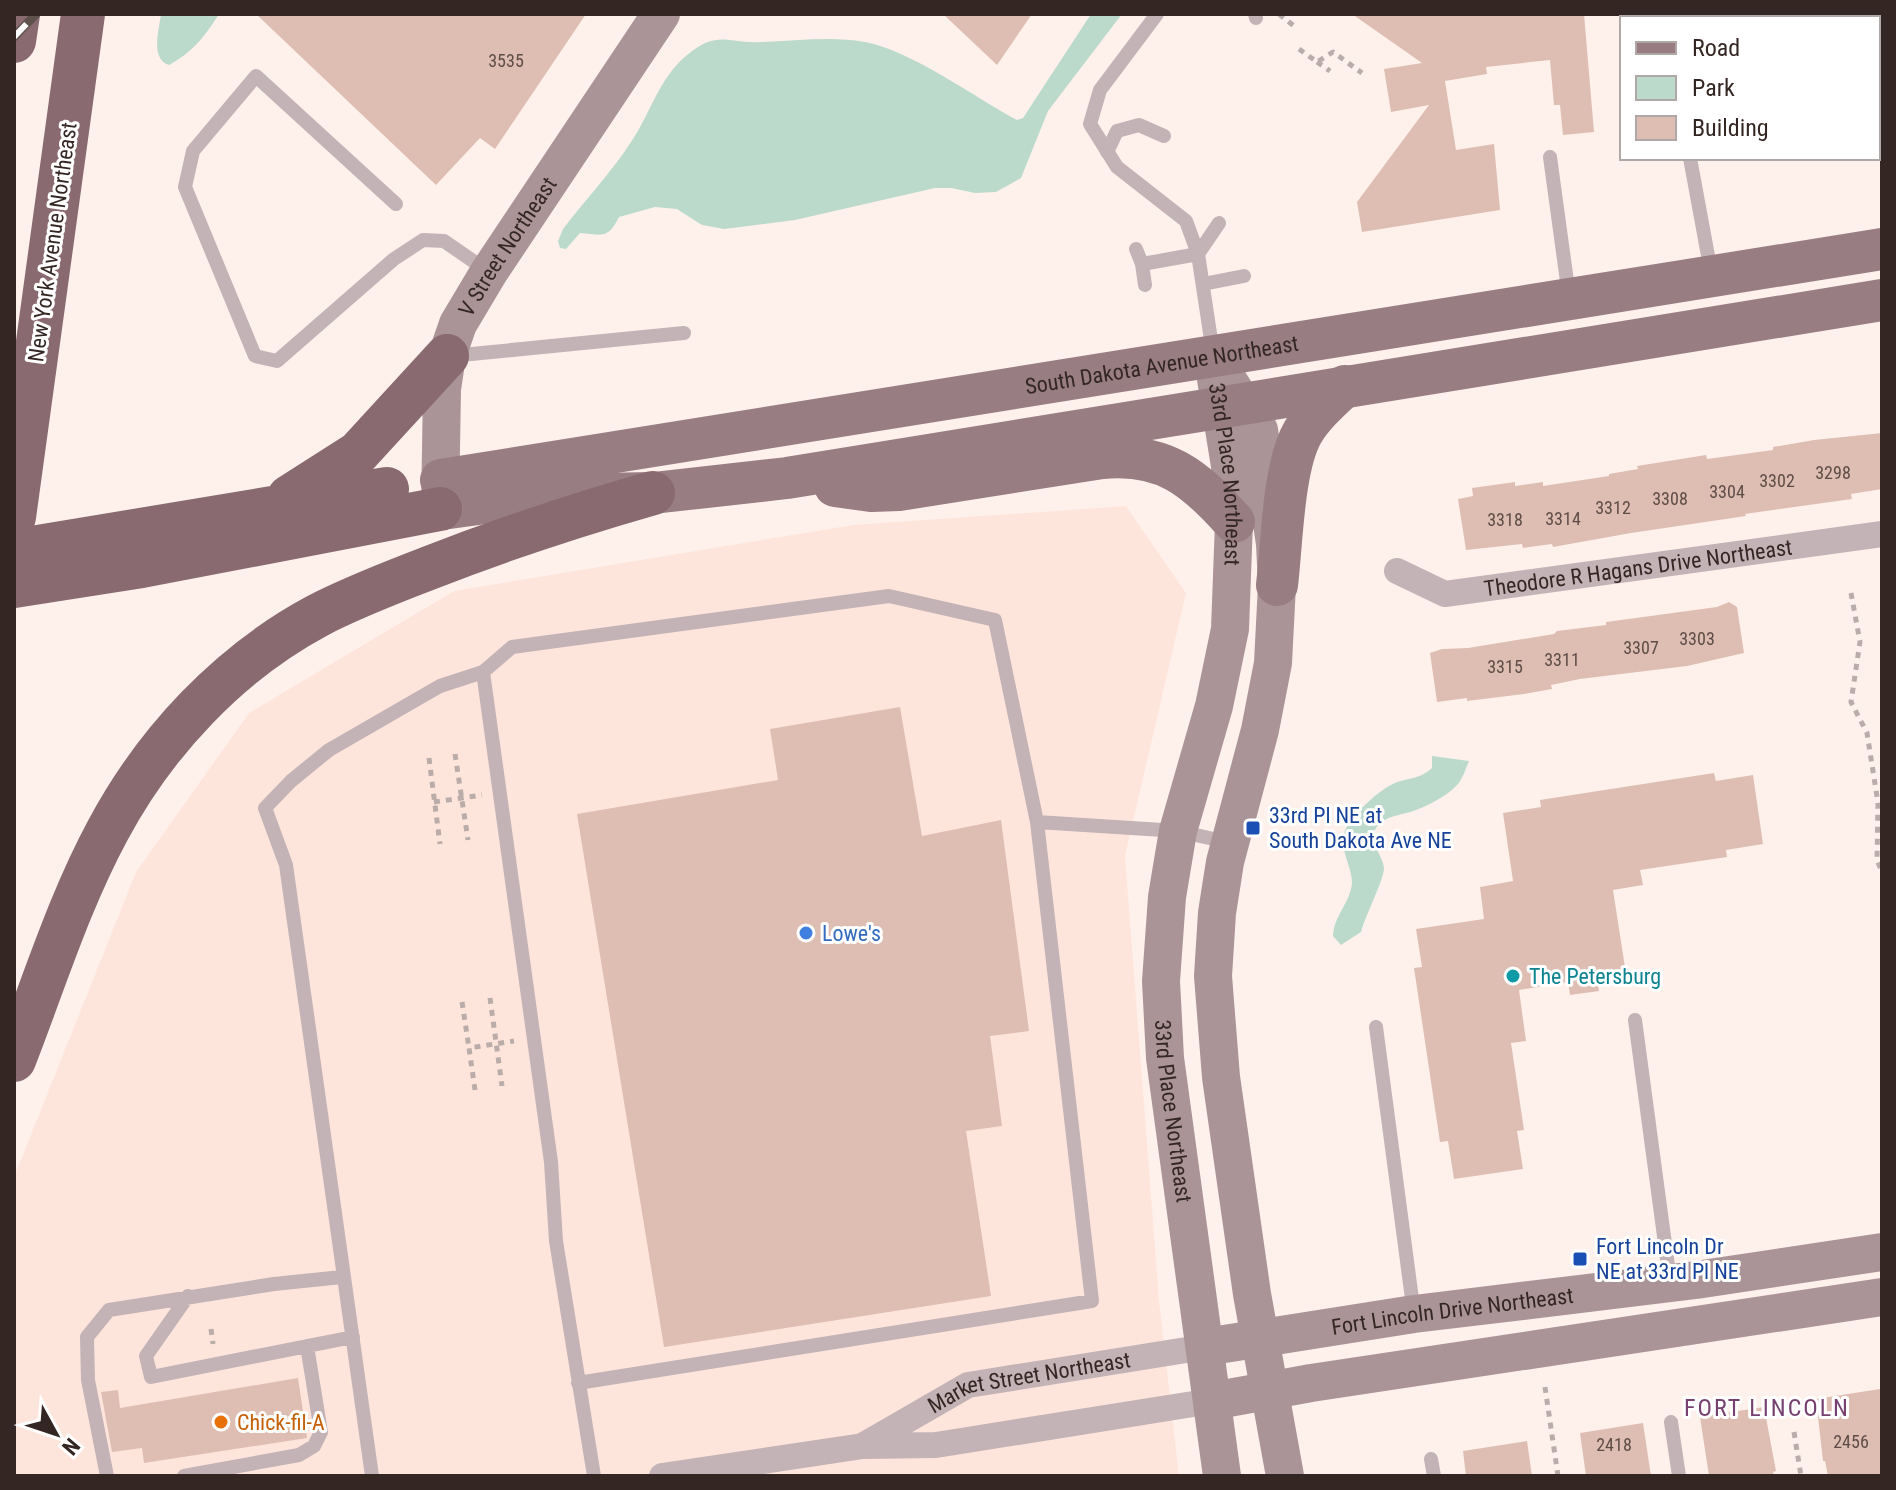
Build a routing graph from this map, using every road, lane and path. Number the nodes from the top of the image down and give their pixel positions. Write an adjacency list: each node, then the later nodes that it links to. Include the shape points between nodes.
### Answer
1 (18, 14): 7 (highway)
2 (83, 14): 38 (highway, New York Avenue Northeast)
3 (661, 14): 22 (street, V Street Northeast)
4 (1157, 14): 13 (lane, via 1100,90 1090,124)
5 (1279, 14): 6 (path)
6 (1294, 26)
7 (14, 41)
8 (1299, 49): 9 (path)
9 (1317, 62): 10 (path); 11 (path, via 1333,52)
10 (1330, 71)
11 (1362, 73)
12 (1164, 136): 13 (lane, via 1139,125 1117,131)
13 (1107, 152): 20 (lane, via 1117,167 1186,221)
14 (1550, 157): 27 (lane)
15 (1690, 160): 24 (lane)
16 (396, 204): 22 (lane, via 256,76 193,151 185,187 255,356 277,361 423,240 444,241)
17 (1219, 223): 20 (lane)
18 (1136, 249): 21 (lane)
19 (1882, 249): 24 (main road, South Dakota Avenue Northeast)
20 (1198, 254): 21 (lane); 25 (lane)
21 (1142, 264): 26 (lane)
22 (489, 272): 30 (street, V Street Northeast, via 458,324)
23 (1244, 276): 25 (lane)
24 (1712, 277): 27 (main road, South Dakota Avenue Northeast)
25 (1203, 284): 31 (lane)
26 (1145, 285)
27 (1569, 299): 31 (main road, South Dakota Avenue Northeast)
28 (1882, 300): 32 (main road)
29 (684, 333): 30 (lane)
30 (447, 356): 36 (street, V Street Northeast); 37 (highway, via 358,453)
31 (1213, 356): 33 (street, 33rd Place Northeast); 36 (main road, South Dakota Avenue Northeast)
32 (1345, 386): 33 (main road); 43 (main road, via 1318,412 1298,443)
33 (1231, 405): 34 (main road); 39 (street, 33rd Place Northeast); 43 (street, 33rd Place Northeast, via 1259,430)
34 (787, 478): 35 (main road); 39 (main road, via 899,490 1131,456 1179,471)
35 (653, 493): 36 (main road); 46 (highway, via 507,537)
36 (440, 495): 37 (highway); 44 (highway, via 142,566); 46 (highway, via 431,526 418,541)
37 (269, 509): 41 (highway)
38 (14, 517)
39 (1234, 522): 54 (street, 33rd Place Northeast, via 1230,629)
40 (1882, 534): 42 (street, Theodore R Hagans Drive Northeast, via 1445,594)
41 (14, 551)
42 (1397, 571)
43 (1277, 585): 56 (street, 33rd Place Northeast, via 1267,694)
44 (14, 586)
45 (1851, 593): 58 (path, via 1860,642 1851,702 1867,733)
46 (317, 616): 66 (highway, via 229,677 144,773 80,887)
47 (483, 672): 50 (lane); 53 (lane, via 512,647 889,596 995,620); 70 (lane, via 440,686 365,727 319,758 265,808 286,865)
48 (455, 754): 51 (path)
49 (429, 758): 52 (path)
50 (499, 793): 51 (path); 63 (lane)
51 (461, 798): 52 (path); 55 (path)
52 (434, 802): 57 (path)
53 (1037, 822): 54 (lane); 80 (lane, via 1092,1301)
54 (1178, 831): 56 (lane); 79 (street, 33rd Place Northeast, via 1163,938 1162,1021)
55 (468, 840)
56 (1229, 843): 77 (street, 33rd Place Northeast, via 1213,947 1214,1006)
57 (440, 844)
58 (1882, 872)
59 (490, 998): 64 (path)
60 (462, 1002): 65 (path)
61 (1635, 1020): 71 (lane)
62 (1376, 1027): 74 (lane)
63 (534, 1039): 64 (path); 80 (lane)
64 (496, 1044): 65 (path); 67 (path)
65 (469, 1048): 68 (path)
66 (14, 1060)
67 (502, 1086)
68 (475, 1090)
69 (1882, 1252): 71 (street, Fort Lincoln Drive Northeast)
70 (342, 1277): 72 (lane); 76 (lane)
71 (1670, 1283): 74 (street, Fort Lincoln Drive Northeast); 75 (street)
72 (188, 1296): 78 (lane, via 146,1356 151,1377); 89 (lane, via 109,1310 87,1337 88,1380)
73 (1882, 1297): 75 (street)
74 (1414, 1314): 77 (street, Fort Lincoln Drive Northeast)
75 (1678, 1328): 82 (street)
76 (353, 1337): 78 (lane); 91 (lane)
77 (1261, 1338): 79 (street, Fort Lincoln Drive Northeast); 82 (street)
78 (307, 1346): 90 (lane, via 321,1432 314,1446 299,1455)
79 (1205, 1347): 83 (street); 86 (street, Market Street Northeast, via 968,1385)
80 (578, 1383): 92 (lane)
81 (1545, 1387): 97 (path)
82 (1270, 1391): 83 (street); 95 (street)
83 (1212, 1401): 86 (street, Market Street Northeast, via 936,1445); 94 (street)
84 (1671, 1422): 98 (lane)
85 (1794, 1432): 99 (path)
86 (863, 1446): 88 (street, Market Street Northeast)
87 (1431, 1459): 96 (lane)
88 (745, 1470): 93 (street, Market Street Northeast)
89 (107, 1476)
90 (184, 1476)
91 (372, 1476)
92 (594, 1476)
93 (662, 1476)
94 (1222, 1476)
95 (1285, 1476)
96 (1434, 1476)
97 (1558, 1476)
98 (1679, 1476)
99 (1801, 1476)

